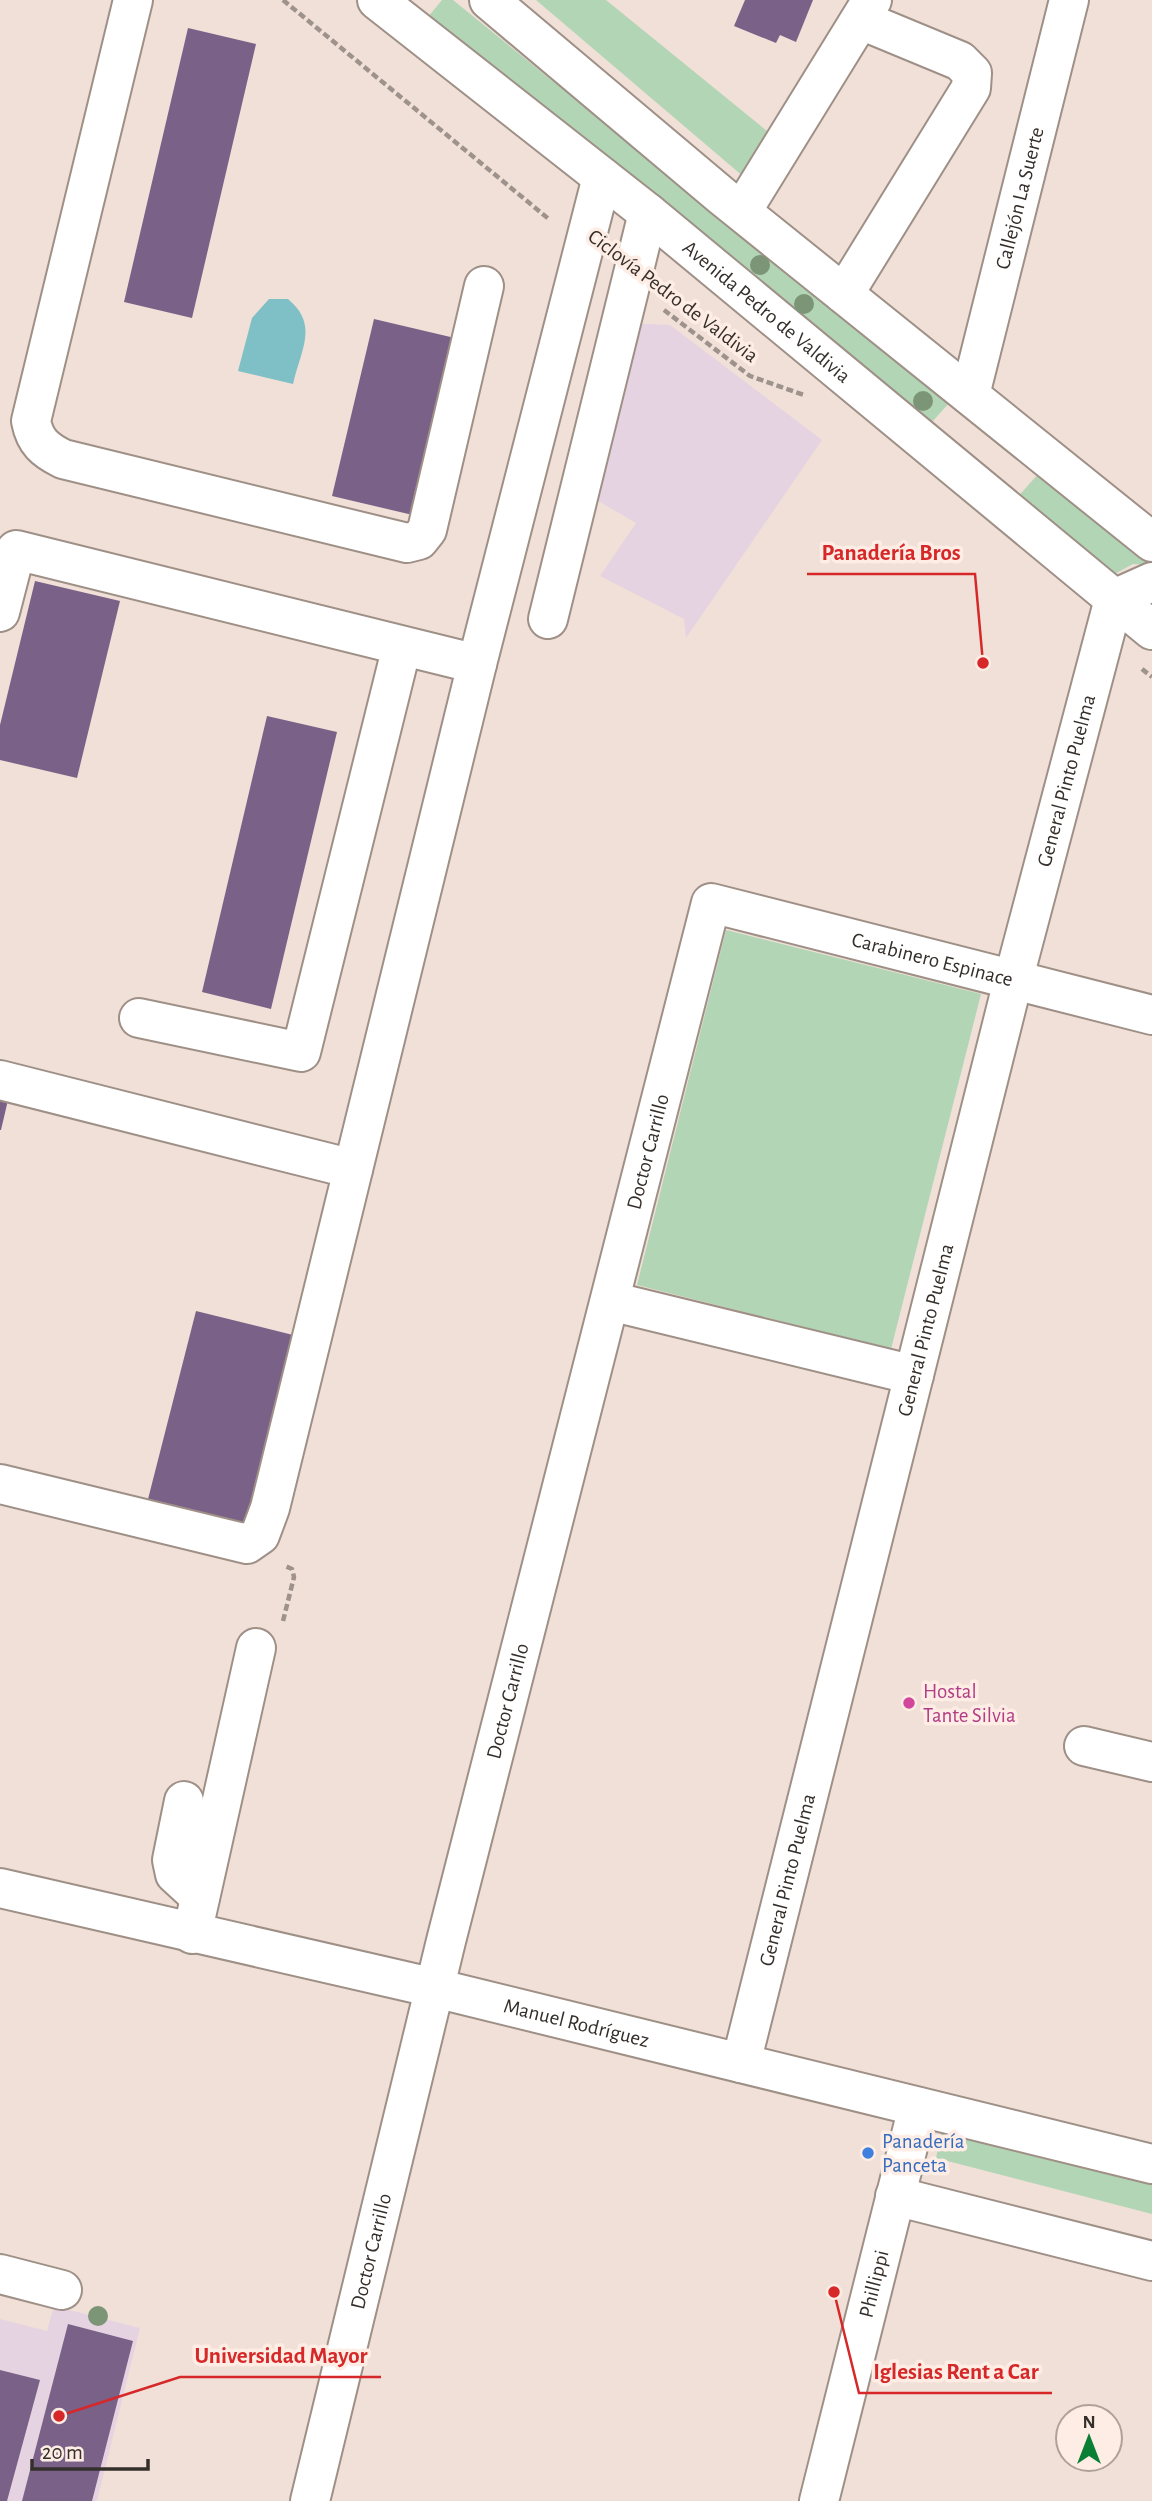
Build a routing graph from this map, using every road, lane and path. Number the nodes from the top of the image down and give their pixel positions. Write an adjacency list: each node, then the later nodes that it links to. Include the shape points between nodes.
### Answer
1 (133, 0): 12 (street, via 31,421 34,437 47,451 63,459 408,543 419,540 427,530)
2 (283, 0): 10 (path, Ciclovía Pedro de Valdivia)
3 (377, 0): 7 (street, Avenida Pedro de Valdivia)
4 (489, 0): 8 (street)
5 (1069, 0): 14 (street, Callejón La Suerte)
6 (867, 10): 8 (street); 13 (street, via 960,61 972,73 971,88)
7 (602, 177): 9 (street, Avenida Pedro de Valdivia); 10 (street)
8 (742, 211): 13 (street)
9 (648, 213): 11 (street); 18 (street, Avenida Pedro de Valdivia)
10 (582, 247): 24 (street)
11 (631, 284): 15 (path, Ciclovía Pedro de Valdivia, via 750,376); 20 (street)
12 (484, 286)
13 (844, 294): 14 (street)
14 (970, 395): 16 (street)
15 (813, 399)
16 (1152, 542)
17 (1152, 582): 18 (street)
18 (1114, 599): 21 (street, Avenida Pedro de Valdivia); 22 (street, General Pinto Puelma)
19 (0, 612): 23 (street, via 16,550)
20 (548, 619)
21 (1152, 630)
22 (1104, 635): 25 (path); 27 (street, General Pinto Puelma)
23 (402, 646): 24 (street); 29 (street, via 301,1052)
24 (477, 664): 31 (street)
25 (1152, 677)
26 (711, 903): 27 (street, Carabinero Espinace); 32 (street, Doctor Carrillo)
27 (1013, 981): 28 (street, Carabinero Espinace); 33 (street, General Pinto Puelma)
28 (1152, 1015)
29 (139, 1018)
30 (0, 1080): 31 (street)
31 (353, 1169): 34 (street, via 271,1507 260,1535 247,1544)
32 (610, 1301): 33 (street); 41 (street, Doctor Carrillo)
33 (914, 1375): 42 (street, General Pinto Puelma)
34 (0, 1484)
35 (256, 1648): 40 (street)
36 (1084, 1746): 37 (street)
37 (1152, 1762)
38 (184, 1801): 40 (street, via 172,1860)
39 (0, 1888): 40 (street, Manuel Rodríguez)
40 (196, 1915): 41 (street, Manuel Rodríguez)
41 (435, 1988): 42 (street, Manuel Rodríguez); 49 (street, Doctor Carrillo)
42 (741, 2063): 43 (street, Manuel Rodríguez)
43 (918, 2106): 44 (street, Manuel Rodríguez); 45 (street, Phillippi)
44 (1152, 2164)
45 (895, 2196): 46 (street); 50 (street, Phillippi)
46 (1152, 2261)
47 (0, 2274): 48 (street)
48 (62, 2290)
49 (310, 2501)
50 (819, 2501)

